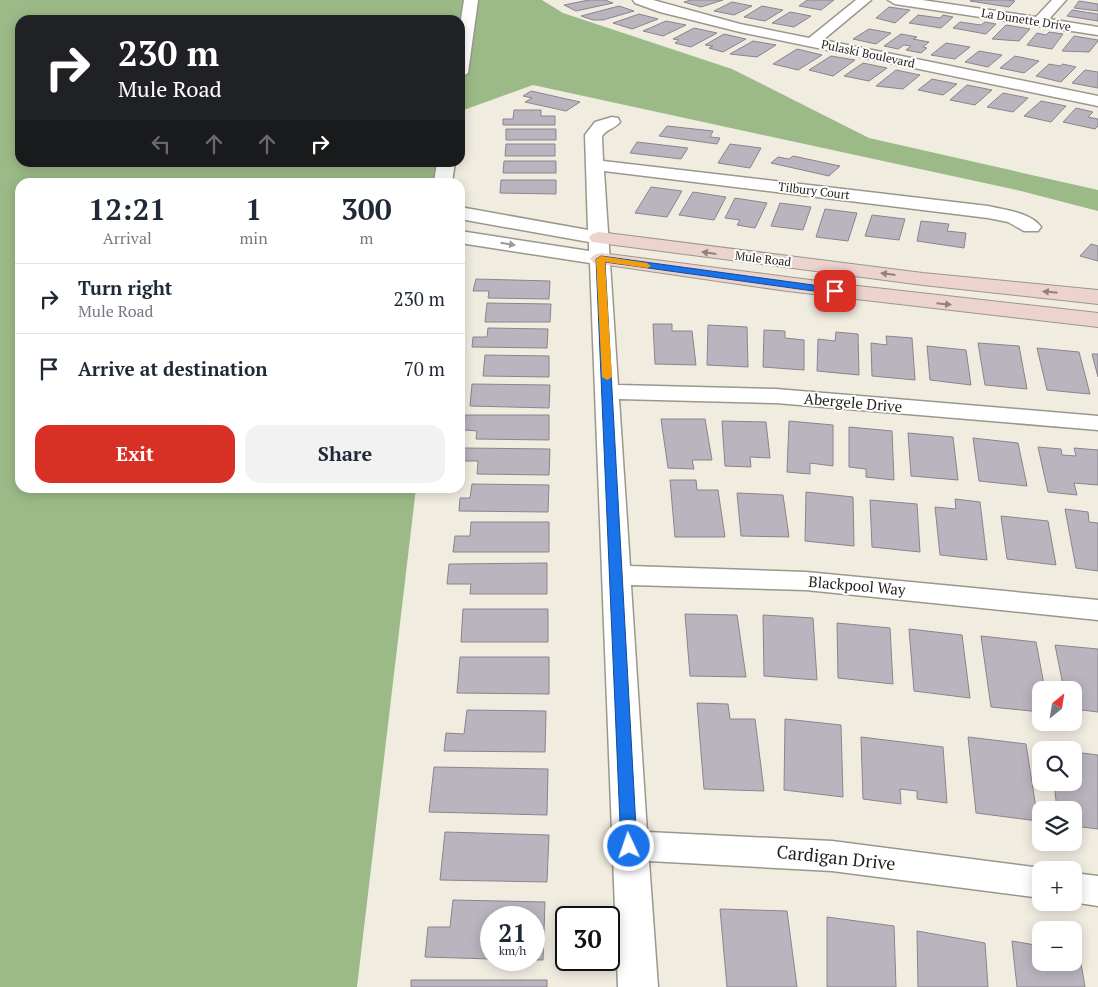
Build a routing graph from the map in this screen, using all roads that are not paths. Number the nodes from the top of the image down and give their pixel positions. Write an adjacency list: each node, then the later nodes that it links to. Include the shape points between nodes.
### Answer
1 (471, 0): 8 (street)
2 (640, 0): 9 (street, Pulaski Boulevard, via 690,16)
3 (864, 0): 9 (street)
4 (894, 0): 6 (street, La Dunette Drive)
5 (1058, 0): 6 (street)
6 (1040, 22): 7 (street, La Dunette Drive)
7 (1098, 32)
8 (465, 40)
9 (812, 42): 10 (street, Pulaski Boulevard)
10 (1098, 100)
11 (612, 122): 12 (street, via 593,134)
12 (594, 165): 14 (street, Tilbury Court, via 988,212 1014,218); 16 (street)
13 (465, 214): 16 (street, Mule Road)
14 (1031, 227)
15 (465, 237): 16 (street, Mule Road, one-way to 16)
16 (600, 248): 17 (main road, Mule Road, one-way to 16); 18 (main road, Mule Road, one-way to 18, via 845,292); 19 (street)
17 (1098, 296)
18 (1098, 320)
19 (608, 392): 20 (street, Abergele Drive, via 776,396); 21 (street)
20 (1098, 423)
21 (615, 575): 22 (street, Blackpool Way, via 806,581); 23 (street)
22 (1098, 610)
23 (629, 846): 24 (street, Cardigan Drive, via 823,855); 27 (street)
24 (1032, 882)
25 (1082, 889): 26 (street)
26 (1098, 891)
27 (638, 987)

